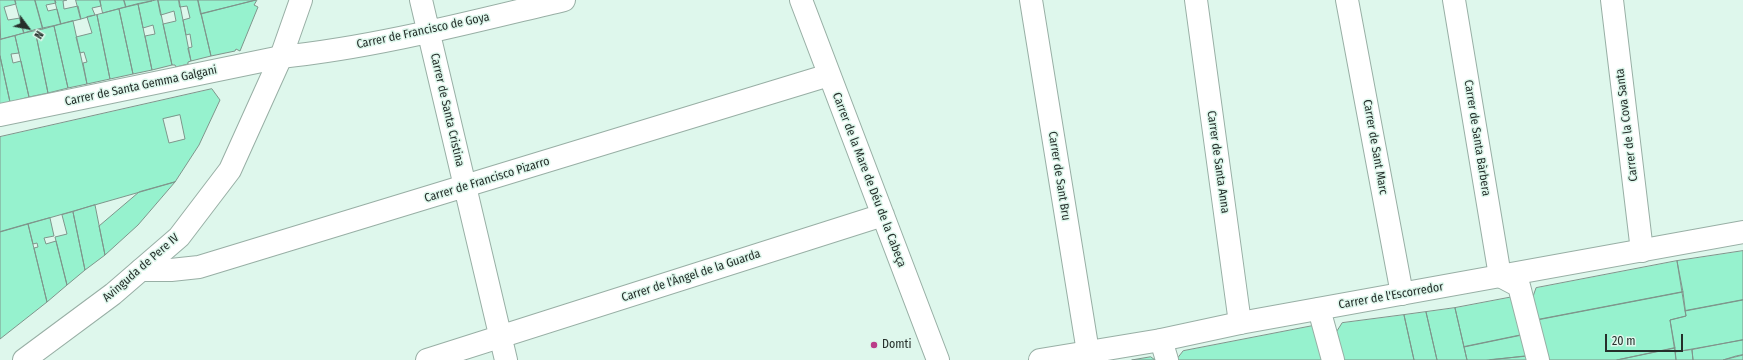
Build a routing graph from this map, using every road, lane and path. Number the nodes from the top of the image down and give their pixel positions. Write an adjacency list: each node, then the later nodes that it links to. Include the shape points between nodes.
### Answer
1 (301, 0): 11 (street, Avinguda de Pere IV)
2 (421, 0): 10 (street, Carrer de Santa Cristina)
3 (564, 0): 10 (street, Carrer de Francisco de Goya)
4 (800, 0): 12 (street, Carrer de la Mare de Déu de la Cabeça)
5 (1031, 0): 25 (street, Carrer de Sant Bru)
6 (1196, 0): 22 (street, Carrer de Santa Anna)
7 (1347, 0): 20 (street, Carrer de Sant Marc)
8 (1454, 0): 19 (street, Carrer de Santa Bàrbera)
9 (1612, 0): 17 (street, Carrer de la Cova Santa)
10 (428, 31): 11 (street, Carrer de Francisco de Goya, via 319,53); 14 (street, Carrer de Santa Cristina)
11 (281, 57): 13 (street, Carrer de Santa Gemma Galgani); 18 (street, Avinguda de Pere IV, via 230,170 179,237)
12 (830, 75): 14 (street, Carrer de Francisco Pizarro); 15 (street, Carrer de la Mare de Déu de la Cabeça)
13 (0, 115)
14 (465, 187): 18 (street, Carrer de Francisco Pizarro, via 199,267); 23 (street, Carrer de Santa Cristina)
15 (883, 215): 23 (street, Carrer de l'Àngel de la Guarda); 29 (street, Carrer de la Mare de Déu de la Cabeça)
16 (1743, 232): 17 (street, Carrer de l'Escorredor)
17 (1642, 251): 19 (street, Carrer de l'Escorredor)
18 (141, 270): 26 (street, Avinguda de Pere IV)
19 (1500, 276): 20 (street, Carrer de l'Escorredor); 32 (street, via 1519,286)
20 (1402, 294): 21 (street, Carrer de l'Escorredor)
21 (1319, 309): 22 (street, Carrer de l'Escorredor); 31 (street)
22 (1240, 324): 24 (street, Carrer de l'Escorredor)
23 (500, 337): 27 (street, Carrer de l'Àngel de la Guarda); 28 (street, Carrer de Santa Cristina)
24 (1164, 350): 25 (street, Carrer de l'Escorredor)
25 (1088, 352): 30 (street, Carrer de l'Escorredor)
26 (24, 360)
27 (427, 360)
28 (506, 360)
29 (938, 360)
30 (1040, 360)
31 (1333, 360)
32 (1538, 360)

